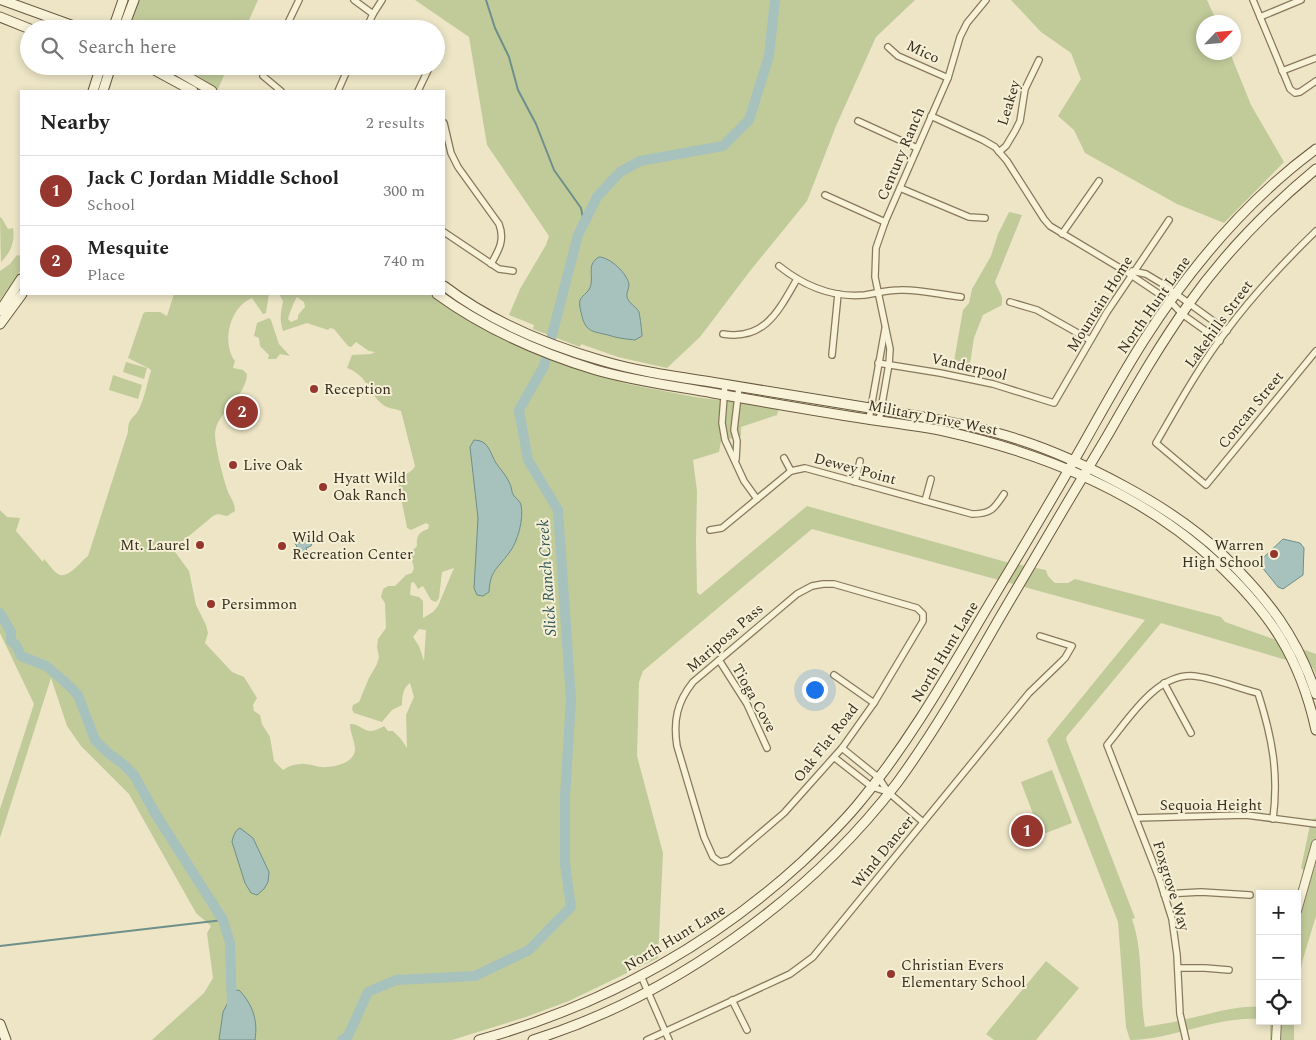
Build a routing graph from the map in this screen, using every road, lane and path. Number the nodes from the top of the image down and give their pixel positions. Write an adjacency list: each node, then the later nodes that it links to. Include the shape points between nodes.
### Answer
1 (2, 0): 13 (main road)
2 (123, 0): 14 (main road)
3 (134, 0): 15 (main road)
4 (299, 0): 16 (street)
5 (354, 0): 10 (street)
6 (382, 0): 10 (street)
7 (986, 0): 30 (street, Century Ranch, via 960,37)
8 (1253, 0): 11 (street)
9 (1300, 0): 11 (street)
10 (373, 14): 17 (street)
11 (1260, 16): 22 (street)
12 (0, 17): 18 (main road)
13 (57, 20)
14 (116, 20)
15 (126, 20)
16 (289, 20)
17 (370, 20)
18 (20, 25)
19 (888, 47): 30 (street, Mico, via 898,56)
20 (1316, 58): 22 (street)
21 (1039, 60): 44 (street, Leakey, via 1025,89 1017,126)
22 (1282, 72): 31 (street, via 1295,94)
23 (98, 75): 32 (main road)
24 (108, 75): 33 (main road)
25 (164, 75): 34 (main road)
26 (184, 75): 35 (main road)
27 (264, 75): 36 (street)
28 (345, 75): 37 (street)
29 (426, 75): 38 (street)
30 (948, 78): 39 (street, Century Ranch)
31 (1316, 81)
32 (93, 90)
33 (103, 90)
34 (191, 90)
35 (210, 90)
36 (280, 90)
37 (338, 90)
38 (418, 90)
39 (931, 116): 42 (street, Century Ranch); 44 (street, via 983,140)
40 (858, 121): 42 (street)
41 (445, 127): 55 (street, via 458,167 502,232 500,249)
42 (917, 148): 47 (street, Century Ranch)
43 (1316, 148): 66 (main road, North Hunt Lane, via 1252,204 1204,257)
44 (999, 152): 54 (street, via 1044,219)
45 (1316, 169): 72 (main road, North Hunt Lane, via 1264,217)
46 (1098, 181): 54 (street)
47 (900, 188): 49 (street, via 969,217); 51 (street, Century Ranch)
48 (825, 195): 51 (street)
49 (986, 218)
50 (1169, 220): 58 (street, Mountain Home)
51 (885, 222): 64 (street, Century Ranch, via 874,258)
52 (1316, 231): 79 (street, Lakehills Street, via 1273,273)
53 (445, 233): 55 (street)
54 (1062, 234): 58 (street, via 1124,271)
55 (491, 264): 57 (street)
56 (779, 266): 59 (street)
57 (513, 271)
58 (1133, 273): 61 (street, via 1146,274); 63 (street); 81 (street, Mountain Home)
59 (797, 280): 65 (street); 80 (street, via 780,310 765,326 745,334)
60 (20, 281): 73 (main road)
61 (1161, 283): 63 (street); 66 (street)
62 (445, 287): 87 (main road, Military Drive West, via 498,320 550,344 632,368)
63 (1156, 292): 71 (street)
64 (878, 293): 65 (street); 69 (street, via 908,290); 78 (street, Century Ranch)
65 (838, 294): 84 (street)
66 (1177, 294): 71 (main road, North Hunt Lane); 72 (street)
67 (21, 295): 76 (main road)
68 (439, 295): 91 (main road, Military Drive West, via 494,329 578,364 641,380)
69 (961, 298)
70 (1010, 302): 81 (street, via 1037,310)
71 (1171, 302): 74 (street); 101 (main road, North Hunt Lane, via 1135,354)
72 (1188, 304): 74 (main road, North Hunt Lane); 75 (street)
73 (0, 311)
74 (1182, 314): 77 (street); 104 (main road, North Hunt Lane)
75 (1203, 314): 77 (street); 79 (street)
76 (0, 324)
77 (1196, 324): 82 (street)
78 (885, 327): 85 (street, Century Ranch); 86 (street, Century Ranch, via 890,349)
79 (1227, 331): 82 (street, Lakehills Street)
80 (723, 334)
81 (1090, 340): 93 (street, Mountain Home)
82 (1220, 340): 110 (street, Lakehills Street, via 1156,443)
83 (1316, 350): 110 (street, Concan Street)
84 (832, 355)
85 (878, 362): 86 (street, Vanderpool); 89 (street, Century Ranch)
86 (889, 364): 90 (street, Century Ranch); 93 (street, Vanderpool, via 994,384)
87 (725, 384): 88 (main road, Military Drive West); 91 (street)
88 (739, 387): 92 (street); 94 (main road, Military Drive West)
89 (873, 391): 90 (street); 94 (street, Century Ranch)
90 (884, 393): 95 (street, Century Ranch)
91 (724, 395): 92 (main road, Military Drive West); 98 (street)
92 (738, 397): 96 (main road, Military Drive West); 99 (street)
93 (1054, 403)
94 (871, 408): 95 (main road, Military Drive West); 96 (street, Century Ranch)
95 (881, 410): 97 (street, Century Ranch); 101 (main road, Military Drive West, via 990,431)
96 (868, 419): 97 (main road, Military Drive West)
97 (879, 421): 105 (main road, Military Drive West, via 976,438)
98 (723, 430): 99 (street); 102 (street)
99 (734, 430): 102 (street)
100 (784, 458): 106 (street)
101 (1074, 460): 104 (main road, Military Drive West); 105 (main road, North Hunt Lane)
102 (736, 461): 112 (street, via 744,481)
103 (860, 461): 109 (street)
104 (1088, 467): 107 (main road, North Hunt Lane); 115 (main road, Military Drive West, via 1179,519)
105 (1069, 469): 107 (main road, Military Drive West); 119 (main road, North Hunt Lane)
106 (791, 471): 109 (street, Dewey Point, via 805,468); 112 (street, Dewey Point)
107 (1082, 476): 116 (main road, Military Drive West, via 1134,502 1172,526); 121 (main road, North Hunt Lane)
108 (931, 479): 113 (street)
109 (854, 482): 113 (street, Dewey Point)
110 (1206, 484)
111 (1004, 494): 113 (street, Dewey Point, via 996,506 982,514)
112 (757, 499): 114 (street, Dewey Point, via 722,528)
113 (925, 501)
114 (710, 530)
115 (1218, 550): 116 (street); 124 (main road, Military Drive West, via 1247,578 1280,618 1308,671)
116 (1212, 558): 126 (main road, Military Drive West, via 1259,605 1280,636 1300,674)
117 (923, 614): 120 (street, Mariposa Pass, via 917,608 834,584 812,586 797,594); 125 (street, Oak Flat Road, via 923,621)
118 (1040, 636): 138 (street, Wind Dancer, via 1072,646)
119 (959, 655): 121 (main road); 133 (main road, North Hunt Lane, via 912,733)
120 (719, 660): 128 (street, Tioga Cove, via 747,704); 141 (street, Mariposa Pass, via 684,692 675,718 675,731 704,837 713,858)
121 (974, 663): 135 (main road, North Hunt Lane, via 934,729)
122 (834, 675): 125 (street)
123 (1164, 682): 127 (street); 136 (street, Foxgrove Way, via 1107,745); 137 (street, via 1196,676 1258,693 1274,760 1276,791)
124 (1316, 694)
125 (874, 703): 129 (street, Oak Flat Road)
126 (1316, 730)
127 (1190, 733)
128 (767, 748)
129 (842, 748): 130 (street, Oak Flat Road); 131 (street)
130 (835, 758): 132 (street); 141 (street, Oak Flat Road, via 784,813 730,860)
131 (857, 760): 132 (street); 133 (street)
132 (850, 770): 134 (street)
133 (879, 778): 134 (main road, North Hunt Lane); 135 (street)
134 (872, 787): 135 (street); 147 (main road, North Hunt Lane, via 822,843 747,909 697,944)
135 (888, 792): 138 (street); 148 (main road, North Hunt Lane, via 802,885 718,949)
136 (1136, 818): 137 (street, Sequoia Height, via 1240,815); 142 (street, Foxgrove Way)
137 (1273, 818): 139 (street, Sequoia Height)
138 (923, 822): 149 (street, Wind Dancer, via 813,957 790,974)
139 (1316, 824)
140 (1316, 844): 144 (street)
141 (720, 862)
142 (1164, 894): 143 (street); 145 (street, Foxgrove Way, via 1173,926)
143 (1250, 895)
144 (1301, 898)
145 (1178, 968): 146 (street); 160 (street, Foxgrove Way, via 1180,1014)
146 (1229, 970)
147 (641, 976): 148 (street); 154 (main road, North Hunt Lane, via 559,1014)
148 (648, 992): 153 (street); 157 (main road, North Hunt Lane)
149 (732, 1000): 152 (street); 153 (street, Wind Dancer)
150 (0, 1024): 155 (main road)
151 (1276, 1025): 161 (street)
152 (747, 1030)
153 (666, 1032): 158 (street, Wind Dancer); 159 (street)
154 (493, 1038): 156 (main road, North Hunt Lane)
155 (6, 1040)
156 (479, 1040)
157 (533, 1040)
158 (647, 1040)
159 (669, 1040)
160 (1186, 1040)
161 (1276, 1040)

